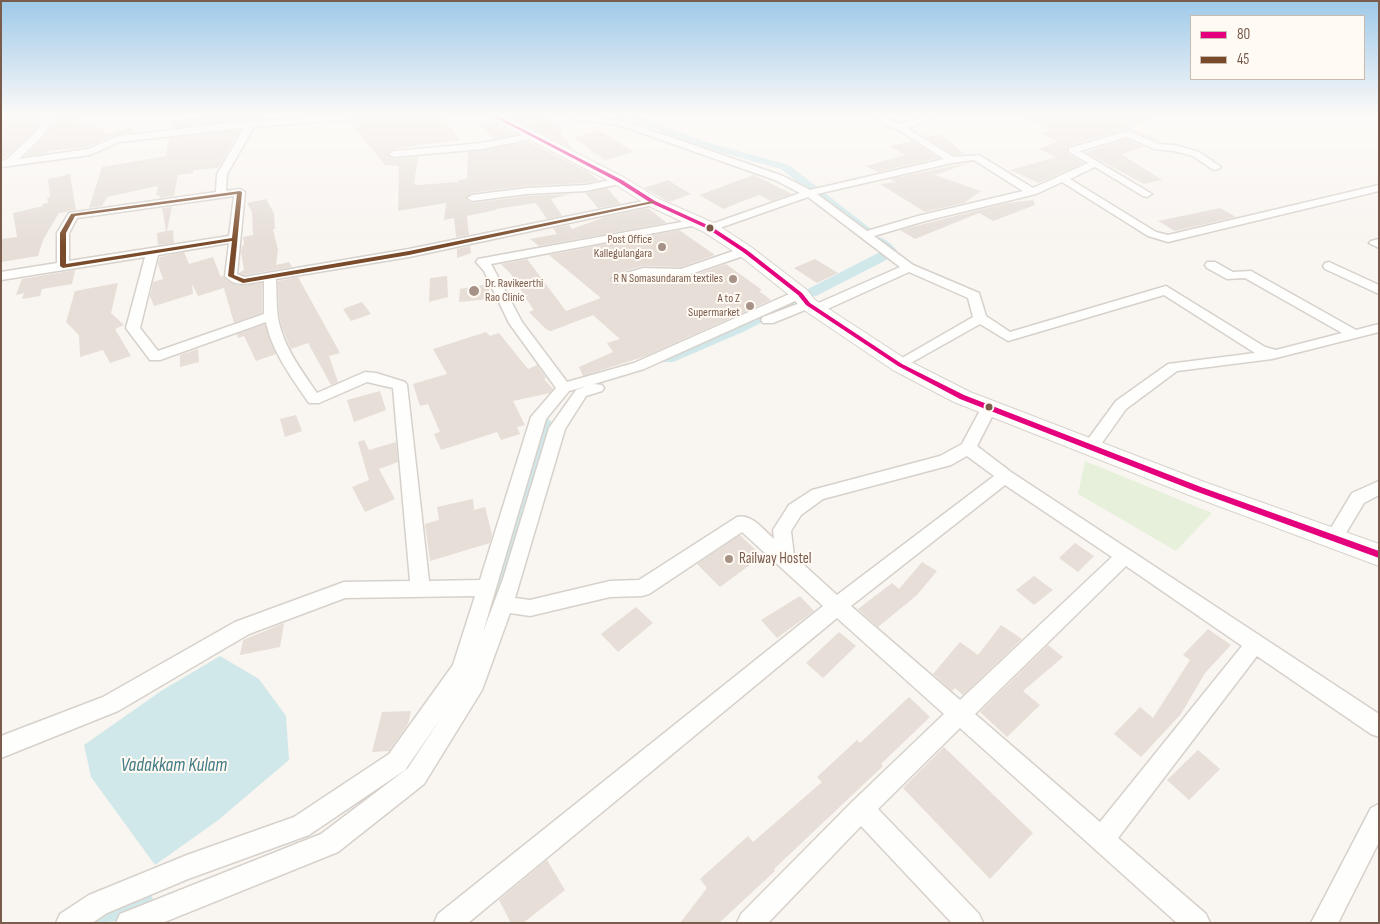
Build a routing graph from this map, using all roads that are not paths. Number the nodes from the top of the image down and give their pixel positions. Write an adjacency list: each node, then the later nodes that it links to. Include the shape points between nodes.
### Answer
1 (35, 159): 10 (street)
2 (231, 159): 19 (street, via 222,174)
3 (579, 159): 14 (main road)
4 (724, 159): 17 (street)
5 (959, 159): 9 (street)
6 (979, 159): 16 (street)
7 (1088, 159): 11 (street)
8 (1204, 159): 12 (street)
9 (952, 160): 17 (street)
10 (5, 163)
11 (1096, 164): 13 (street); 18 (street)
12 (1216, 167)
13 (1062, 178): 15 (street, via 1152,234 1168,239); 16 (street)
14 (620, 181): 20 (street, via 586,188); 21 (main road)
15 (1379, 188)
16 (1032, 192): 23 (street, via 922,218)
17 (809, 193): 22 (street); 23 (street)
18 (1146, 194)
19 (221, 195): 24 (street, via 240,192); 28 (street, via 73,215 63,233)
20 (472, 198)
21 (653, 202): 22 (main road); 32 (street, via 409,253)
22 (704, 225): 25 (main road); 42 (street, via 482,262 489,269 516,323)
23 (868, 238): 30 (street)
24 (235, 239): 26 (street); 32 (street, via 231,276 243,281)
25 (745, 251): 33 (street, via 682,273 643,272); 35 (main road)
26 (152, 253): 28 (street); 36 (street, via 133,328 155,357)
27 (1211, 264): 39 (street, via 1231,276 1246,274)
28 (63, 266): 31 (street)
29 (1329, 266): 34 (street)
30 (908, 267): 35 (street); 37 (street, via 974,296)
31 (1, 276)
32 (270, 276): 36 (street)
33 (617, 280)
34 (1379, 290)
35 (808, 303): 41 (main road); 42 (street, via 639,366); 54 (street, via 659,367 581,393 557,428)
36 (272, 316): 53 (street, via 276,334 292,368 314,400 365,377 400,386)
37 (980, 318): 40 (street, via 1008,336 1166,290 1260,350); 41 (street)
38 (1379, 328): 39 (street)
39 (1354, 334): 40 (street)
40 (1276, 354): 44 (street, via 1173,367 1121,405)
41 (900, 365): 43 (main road)
42 (564, 388): 52 (street, via 539,417)
43 (989, 407): 44 (main road); 45 (street)
44 (1091, 446): 48 (main road)
45 (968, 448): 46 (street); 51 (street, via 945,461 818,494 795,510 782,530)
46 (1005, 476): 50 (street); 55 (street)
47 (1379, 487): 48 (street, via 1358,498)
48 (1334, 538): 49 (main road)
49 (1379, 555)
50 (1125, 556): 56 (street); 57 (street)
51 (785, 559): 54 (street, via 743,522 642,588 610,588 530,608); 55 (street)
52 (487, 588): 53 (street); 63 (street, via 462,669 397,762 301,827 187,867 98,904)
53 (420, 589): 59 (street, via 344,590 260,621 242,628 110,704)
54 (503, 604): 64 (street, via 475,683 416,776 329,843)
55 (838, 606): 57 (street); 65 (street)
56 (1255, 644): 58 (street); 62 (street)
57 (960, 714): 60 (street); 62 (street)
58 (1379, 727)
59 (1, 747)
60 (861, 809): 66 (street); 67 (street)
61 (1379, 816): 69 (street)
62 (1102, 839): 68 (street)
63 (69, 923)
64 (129, 923)
65 (447, 923)
66 (750, 923)
67 (970, 923)
68 (1198, 923)
69 (1324, 923)

